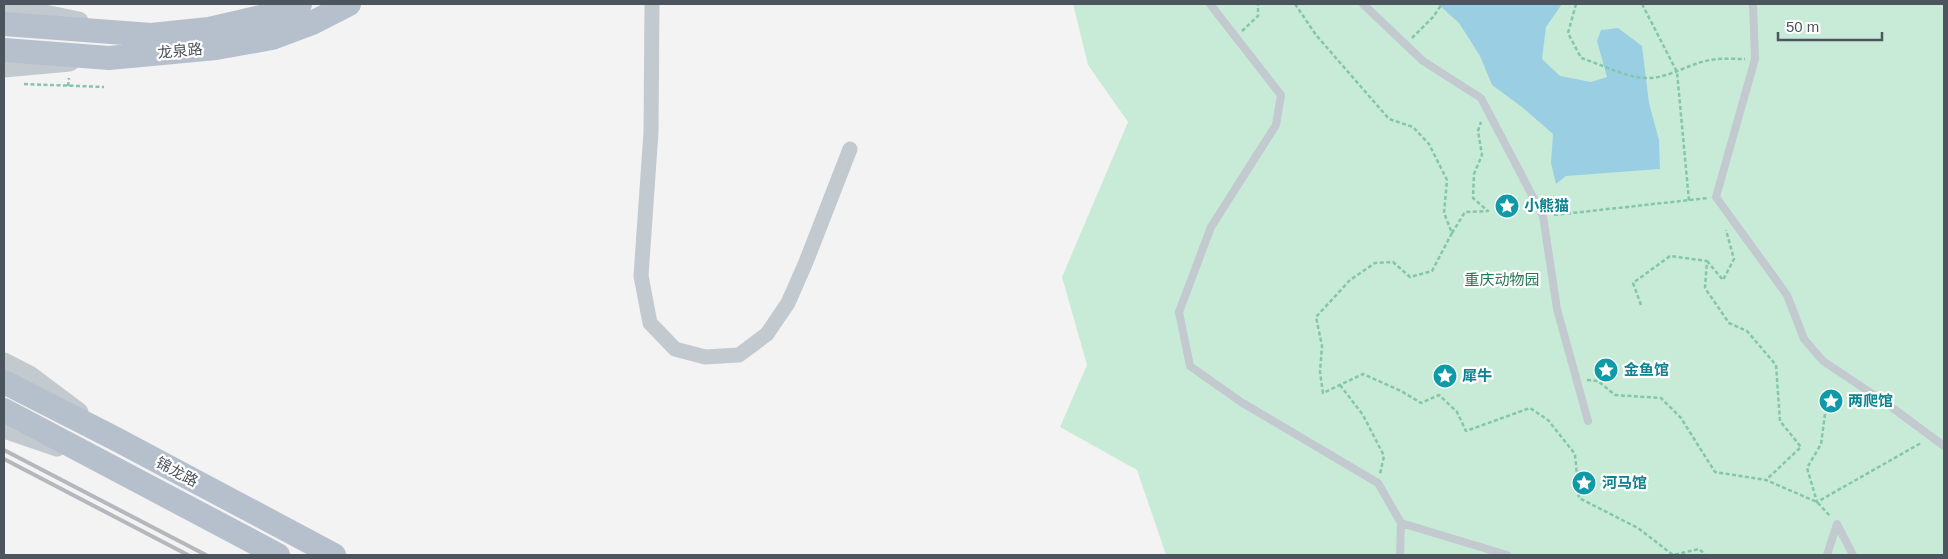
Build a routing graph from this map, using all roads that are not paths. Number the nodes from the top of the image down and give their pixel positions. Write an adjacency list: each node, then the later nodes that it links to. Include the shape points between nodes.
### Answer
1 (300, 4): 7 (main road, 龙泉路, via 265,16 209,28 151,35)
2 (349, 4): 8 (main road, 龙泉路, via 272,38 216,48 109,58)
3 (652, 4): 9 (street, via 651,132 641,276 650,323 675,349 705,357 740,355 767,334 788,303)
4 (1210, 4): 16 (lane, via 1281,95 1276,125 1211,227 1180,312 1190,366 1241,402 1378,483)
5 (1363, 4): 13 (lane, via 1423,61 1481,98 1543,216 1557,310)
6 (1753, 4): 15 (lane, via 1755,59 1716,197 1787,295 1804,339 1823,361)
7 (7, 19)
8 (6, 57)
9 (850, 149)
10 (4, 362): 14 (street, via 31,376)
11 (12, 386): 14 (main road, 锦龙路)
12 (4, 417): 17 (main road, 锦龙路, via 102,463)
13 (1588, 421)
14 (114, 438): 18 (main road, 锦龙路)
15 (1944, 446)
16 (1401, 523): 19 (lane); 20 (lane)
17 (278, 555)
18 (334, 555)
19 (1400, 555)
20 (1507, 555)
21 (1827, 555): 22 (lane, via 1837,524)
22 (1853, 555)

